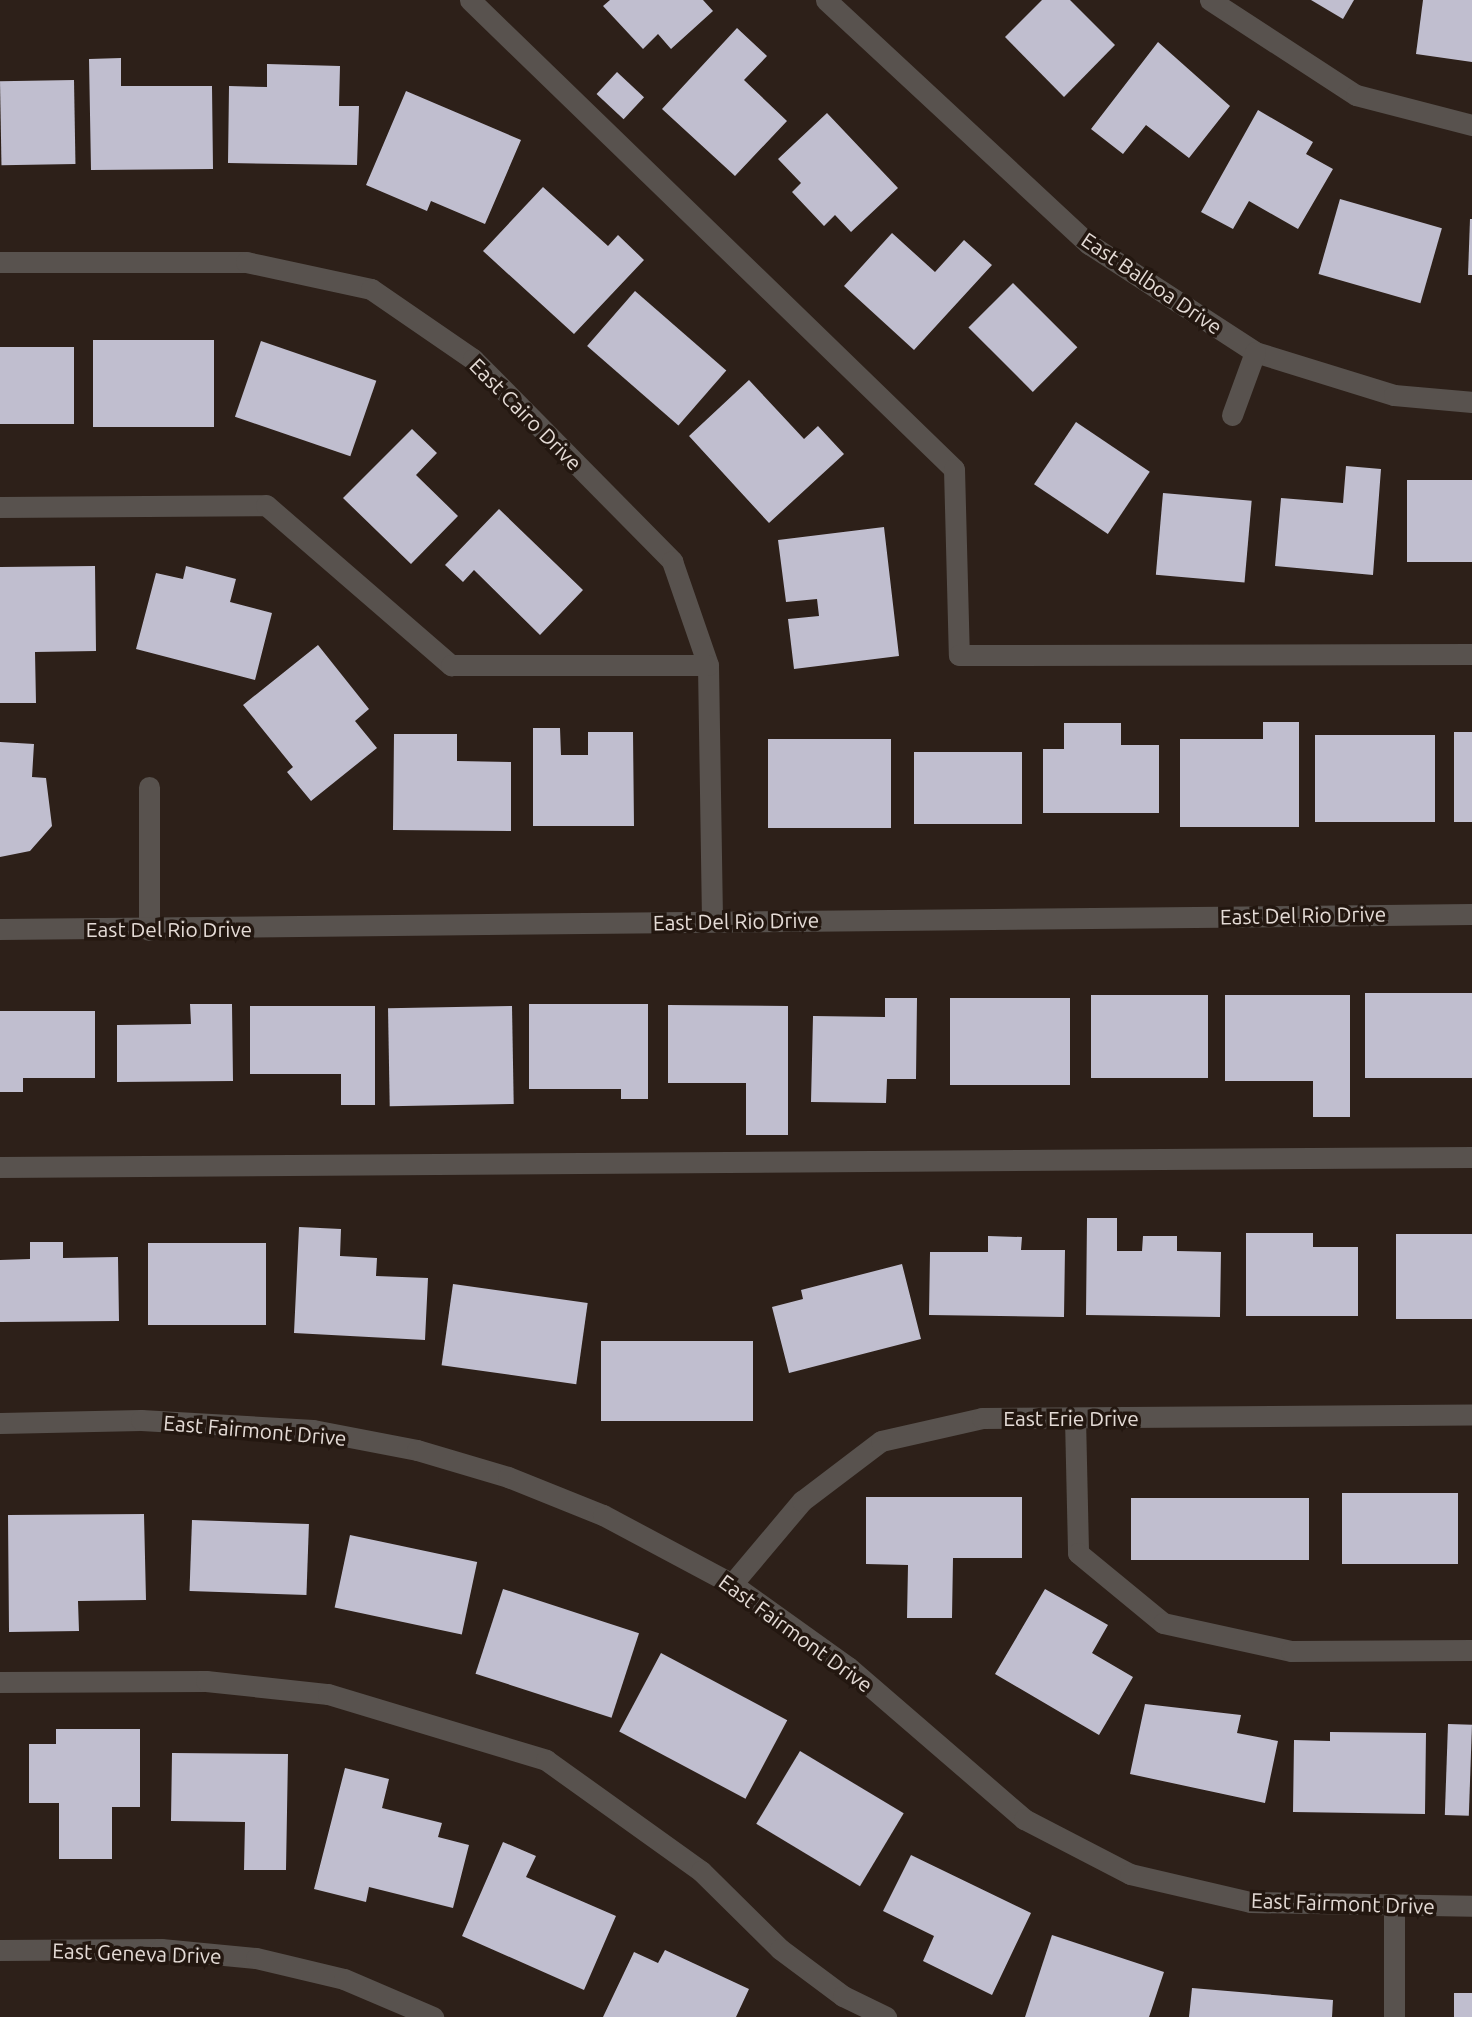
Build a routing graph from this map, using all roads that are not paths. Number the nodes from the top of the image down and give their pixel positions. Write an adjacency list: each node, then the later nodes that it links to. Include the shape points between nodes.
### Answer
1 (470, 0): 10 (street, via 954,469 959,655)
2 (826, 0): 6 (street, East Balboa Drive, via 1089,244)
3 (1210, 0): 4 (street, via 1356,95)
4 (1472, 125)
5 (0, 262): 11 (street, East Cairo Drive, via 246,262 372,289 473,359 672,561)
6 (1255, 352): 7 (street, East Balboa Drive, via 1394,396); 8 (street)
7 (1472, 402)
8 (1231, 415)
9 (0, 507): 11 (street, via 266,505 451,666)
10 (1472, 654)
11 (709, 666): 14 (street, East Cairo Drive)
12 (149, 787): 16 (street)
13 (1472, 914): 14 (street, East Del Rio Drive)
14 (712, 921): 16 (street, East Del Rio Drive)
15 (0, 929): 16 (street, East Del Rio Drive)
16 (149, 930)
17 (1472, 1157): 18 (street)
18 (0, 1167)
19 (1472, 1415): 20 (street, East Erie Drive)
20 (1075, 1418): 22 (street, East Erie Drive, via 982,1418 880,1441 802,1501); 23 (street, via 1078,1553 1163,1623 1291,1651)
21 (0, 1423): 22 (street, East Fairmont Drive, via 236,1423 417,1450 603,1515)
22 (732, 1584): 26 (street, East Fairmont Drive, via 848,1667 1024,1819 1130,1874 1250,1902)
23 (1472, 1650)
24 (0, 1682): 29 (street, via 206,1681 328,1694 546,1760 701,1871 780,1949 843,1996)
25 (1472, 1906): 26 (street, East Fairmont Drive)
26 (1394, 1907): 30 (street)
27 (0, 1950): 28 (street, East Geneva Drive, via 161,1949 256,1958 344,1979)
28 (433, 2017)
29 (886, 2017)
30 (1394, 2017)

